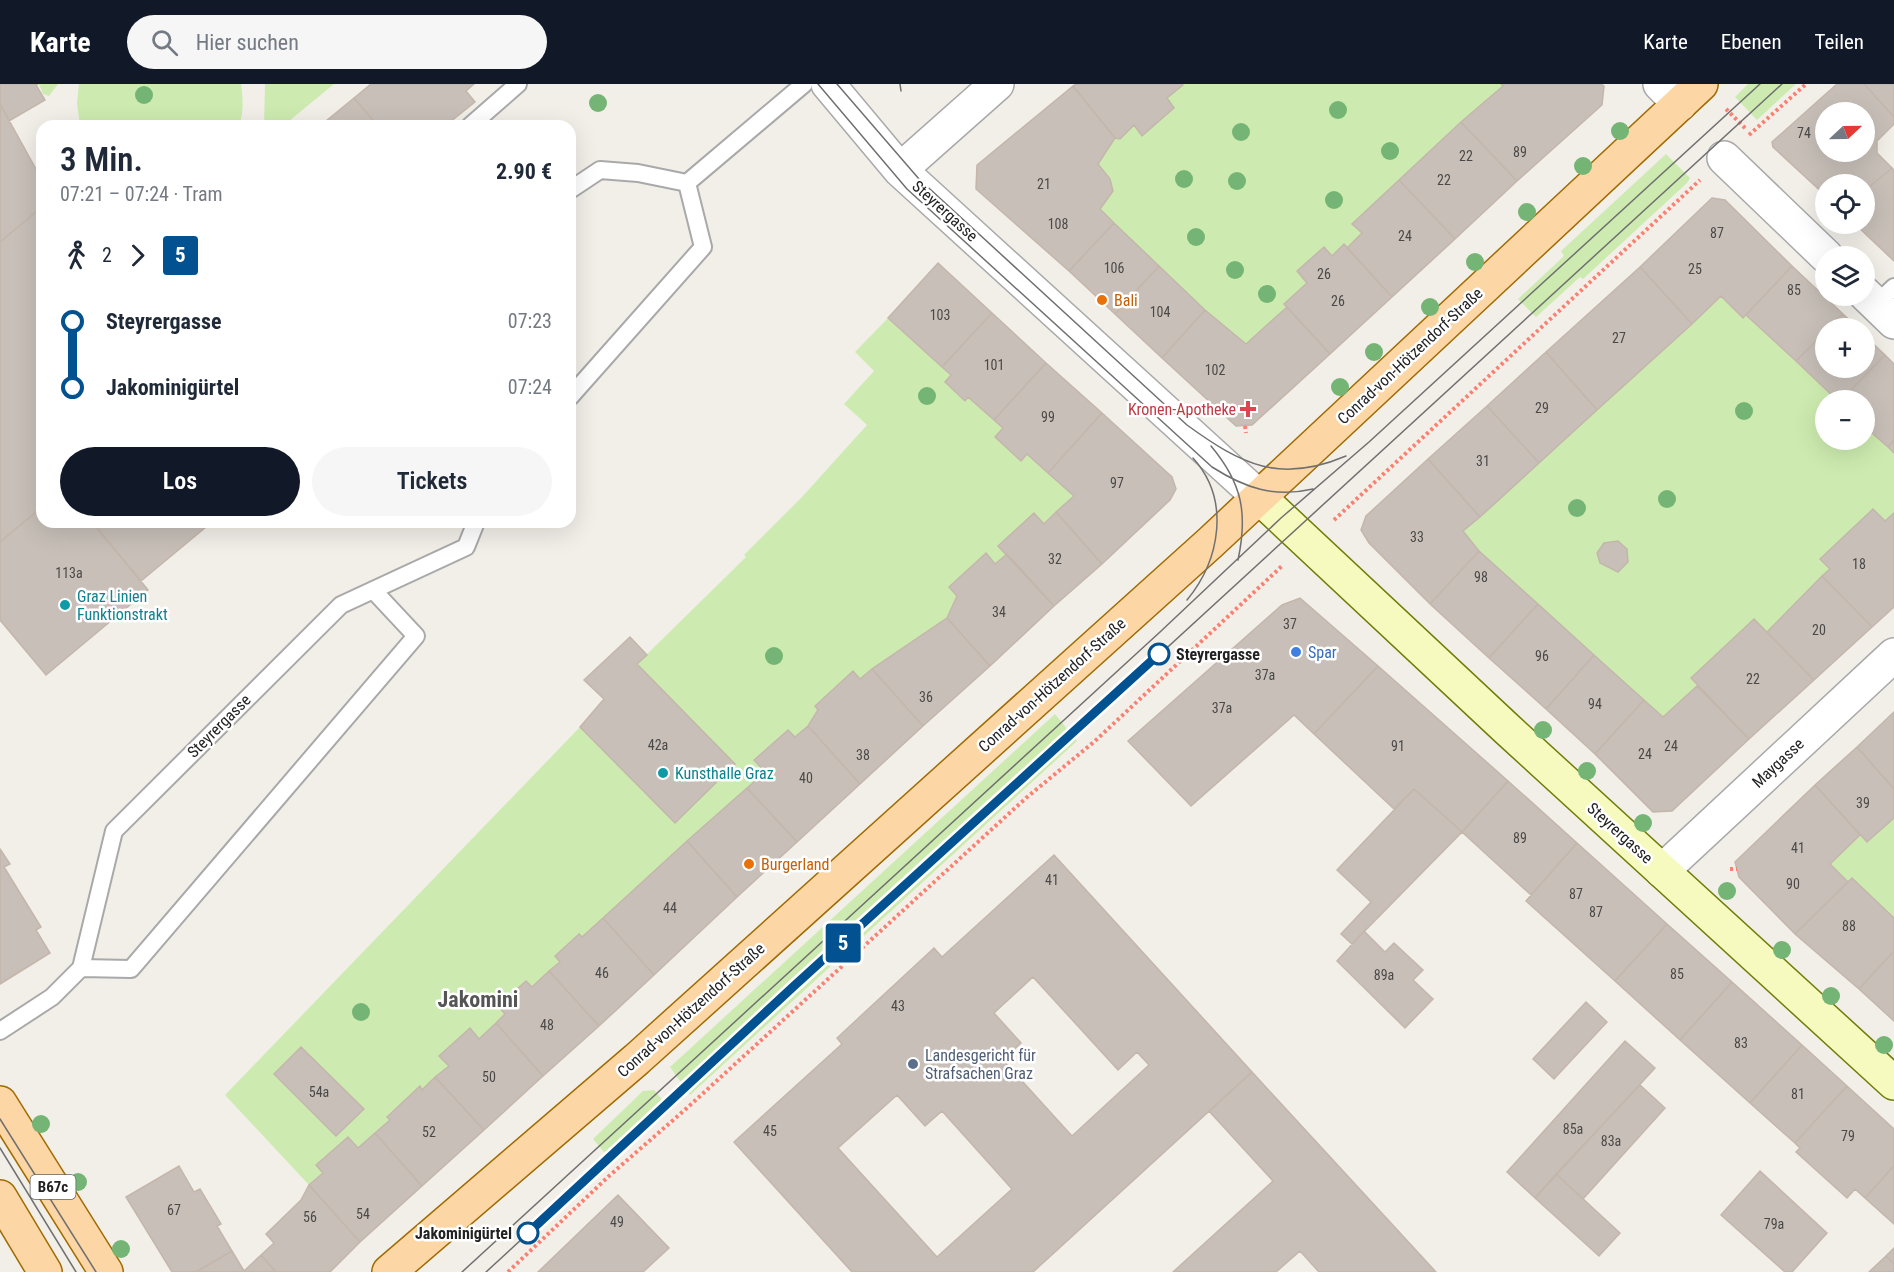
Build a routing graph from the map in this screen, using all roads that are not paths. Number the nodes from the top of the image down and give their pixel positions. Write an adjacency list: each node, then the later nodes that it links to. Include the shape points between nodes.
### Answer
1 (518, 84): 6 (lane)
2 (804, 84): 9 (lane)
3 (828, 84): 8 (street, Steyrergasse)
4 (998, 84): 8 (street)
5 (1680, 91): 13 (main road, Conrad-von-Hötzendorf-Straße)
6 (477, 120)
7 (1715, 166): 11 (street)
8 (900, 170): 13 (street, Steyrergasse)
9 (687, 183): 10 (lane, via 600,170); 12 (lane, via 703,247)
10 (576, 186)
11 (1815, 247)
12 (576, 390)
13 (1258, 497): 17 (street, Steyrergasse); 25 (main road, Conrad-von-Hötzendorf-Straße, via 653,1045)
14 (471, 528): 15 (lane, Steyrergasse, via 466,547)
15 (373, 590): 18 (lane, Steyrergasse, via 341,605 114,831); 18 (lane, via 416,636 131,969)
16 (1894, 655): 17 (street, Maygasse)
17 (1662, 871): 20 (street, Steyrergasse)
18 (81, 968): 19 (lane, via 52,997)
19 (0, 1031)
20 (1894, 1083)
21 (0, 1103): 24 (main road, B67c)
22 (0, 1197): 23 (main road)
23 (45, 1272)
24 (106, 1272)
25 (389, 1272)

